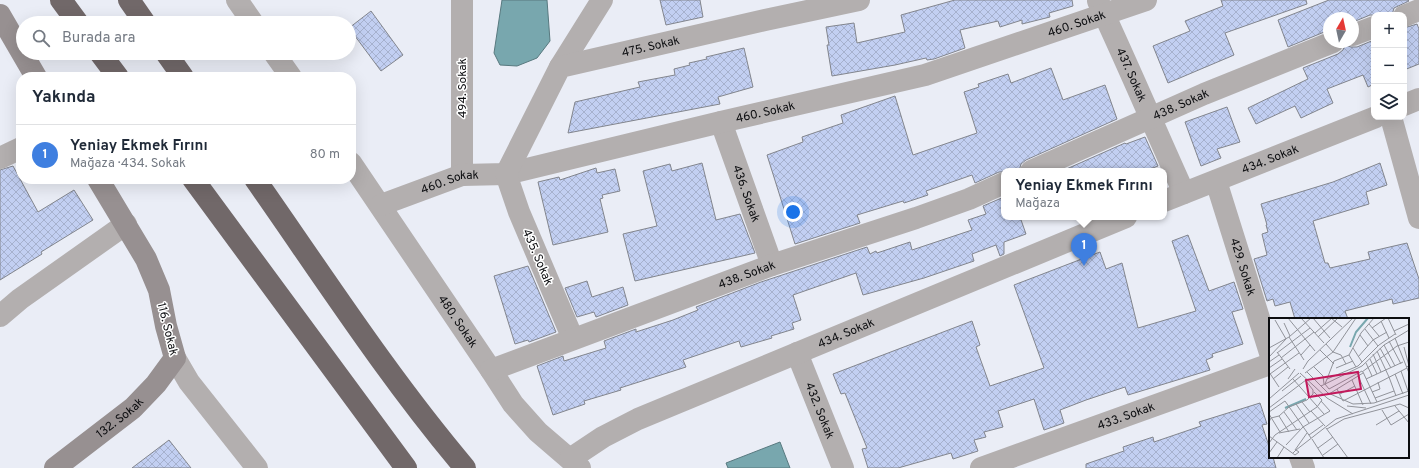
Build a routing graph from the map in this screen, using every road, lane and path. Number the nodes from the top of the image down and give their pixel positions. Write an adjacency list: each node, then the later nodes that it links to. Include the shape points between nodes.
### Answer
1 (61, 0): 12 (highway)
2 (129, 0): 13 (highway)
3 (237, 0): 14 (street)
4 (462, 0): 39 (street, 494. Sokak)
5 (602, 0): 23 (street)
6 (859, 0): 23 (street, 475. Sokak)
7 (1146, 0): 8 (street, 460. Sokak)
8 (1101, 7): 30 (street, 437. Sokak, via 1128,63); 33 (street, 460. Sokak, via 924,75)
9 (1419, 10): 11 (street)
10 (0, 15): 17 (main road)
11 (1407, 15)
12 (73, 16)
13 (140, 16)
14 (248, 16)
15 (1371, 28): 16 (street)
16 (1359, 32)
17 (16, 43)
18 (1323, 46): 30 (street, 438. Sokak)
19 (26, 60): 24 (main road)
20 (105, 60): 25 (highway)
21 (171, 60): 26 (highway)
22 (279, 60): 27 (street)
23 (560, 67): 38 (street)
24 (33, 72)
25 (114, 72)
26 (179, 72)
27 (287, 72)
28 (1419, 99): 29 (street)
29 (1407, 104)
30 (1150, 118): 36 (street, 438. Sokak); 45 (street, 437. Sokak)
31 (1371, 119): 40 (street, 434. Sokak)
32 (1392, 120): 48 (street)
33 (721, 122): 38 (street, 460. Sokak); 51 (street, 436. Sokak)
34 (16, 150): 35 (street)
35 (0, 158)
36 (1038, 168)
37 (356, 169): 47 (street, 480. Sokak)
38 (506, 174): 39 (street, 460. Sokak); 53 (street, 435. Sokak, via 519,212)
39 (462, 175): 47 (street, 460. Sokak)
40 (1216, 180): 45 (street, 434. Sokak); 54 (street, 429. Sokak)
41 (101, 184): 50 (main road, 116. Sokak)
42 (197, 184): 63 (highway)
43 (258, 184): 64 (highway, via 379,357)
44 (1001, 184): 51 (street, 438. Sokak, via 916,218)
45 (1184, 193): 46 (street, 434. Sokak)
46 (1167, 201)
47 (381, 206): 58 (street, 480. Sokak)
48 (1419, 218)
49 (1119, 220): 55 (street, 434. Sokak)
50 (126, 224): 52 (street); 56 (main road, 116. Sokak, via 146,259 159,290)
51 (772, 264): 53 (street, 438. Sokak)
52 (0, 316)
53 (573, 339): 58 (street, 438. Sokak)
54 (1269, 350)
55 (797, 352): 60 (street, 434. Sokak, via 638,419 603,437); 65 (street, 432. Sokak)
56 (175, 358): 61 (main road, 132. Sokak, via 134,408); 62 (street, 116. Sokak, via 189,382)
57 (1269, 364): 66 (street, 433. Sokak)
58 (491, 370): 60 (street, 480. Sokak, via 513,404 538,432)
59 (1300, 458): 67 (street)
60 (575, 464)
61 (55, 468)
62 (256, 468)
63 (406, 468)
64 (464, 468)
65 (843, 468)
66 (981, 468)
67 (1304, 468)

